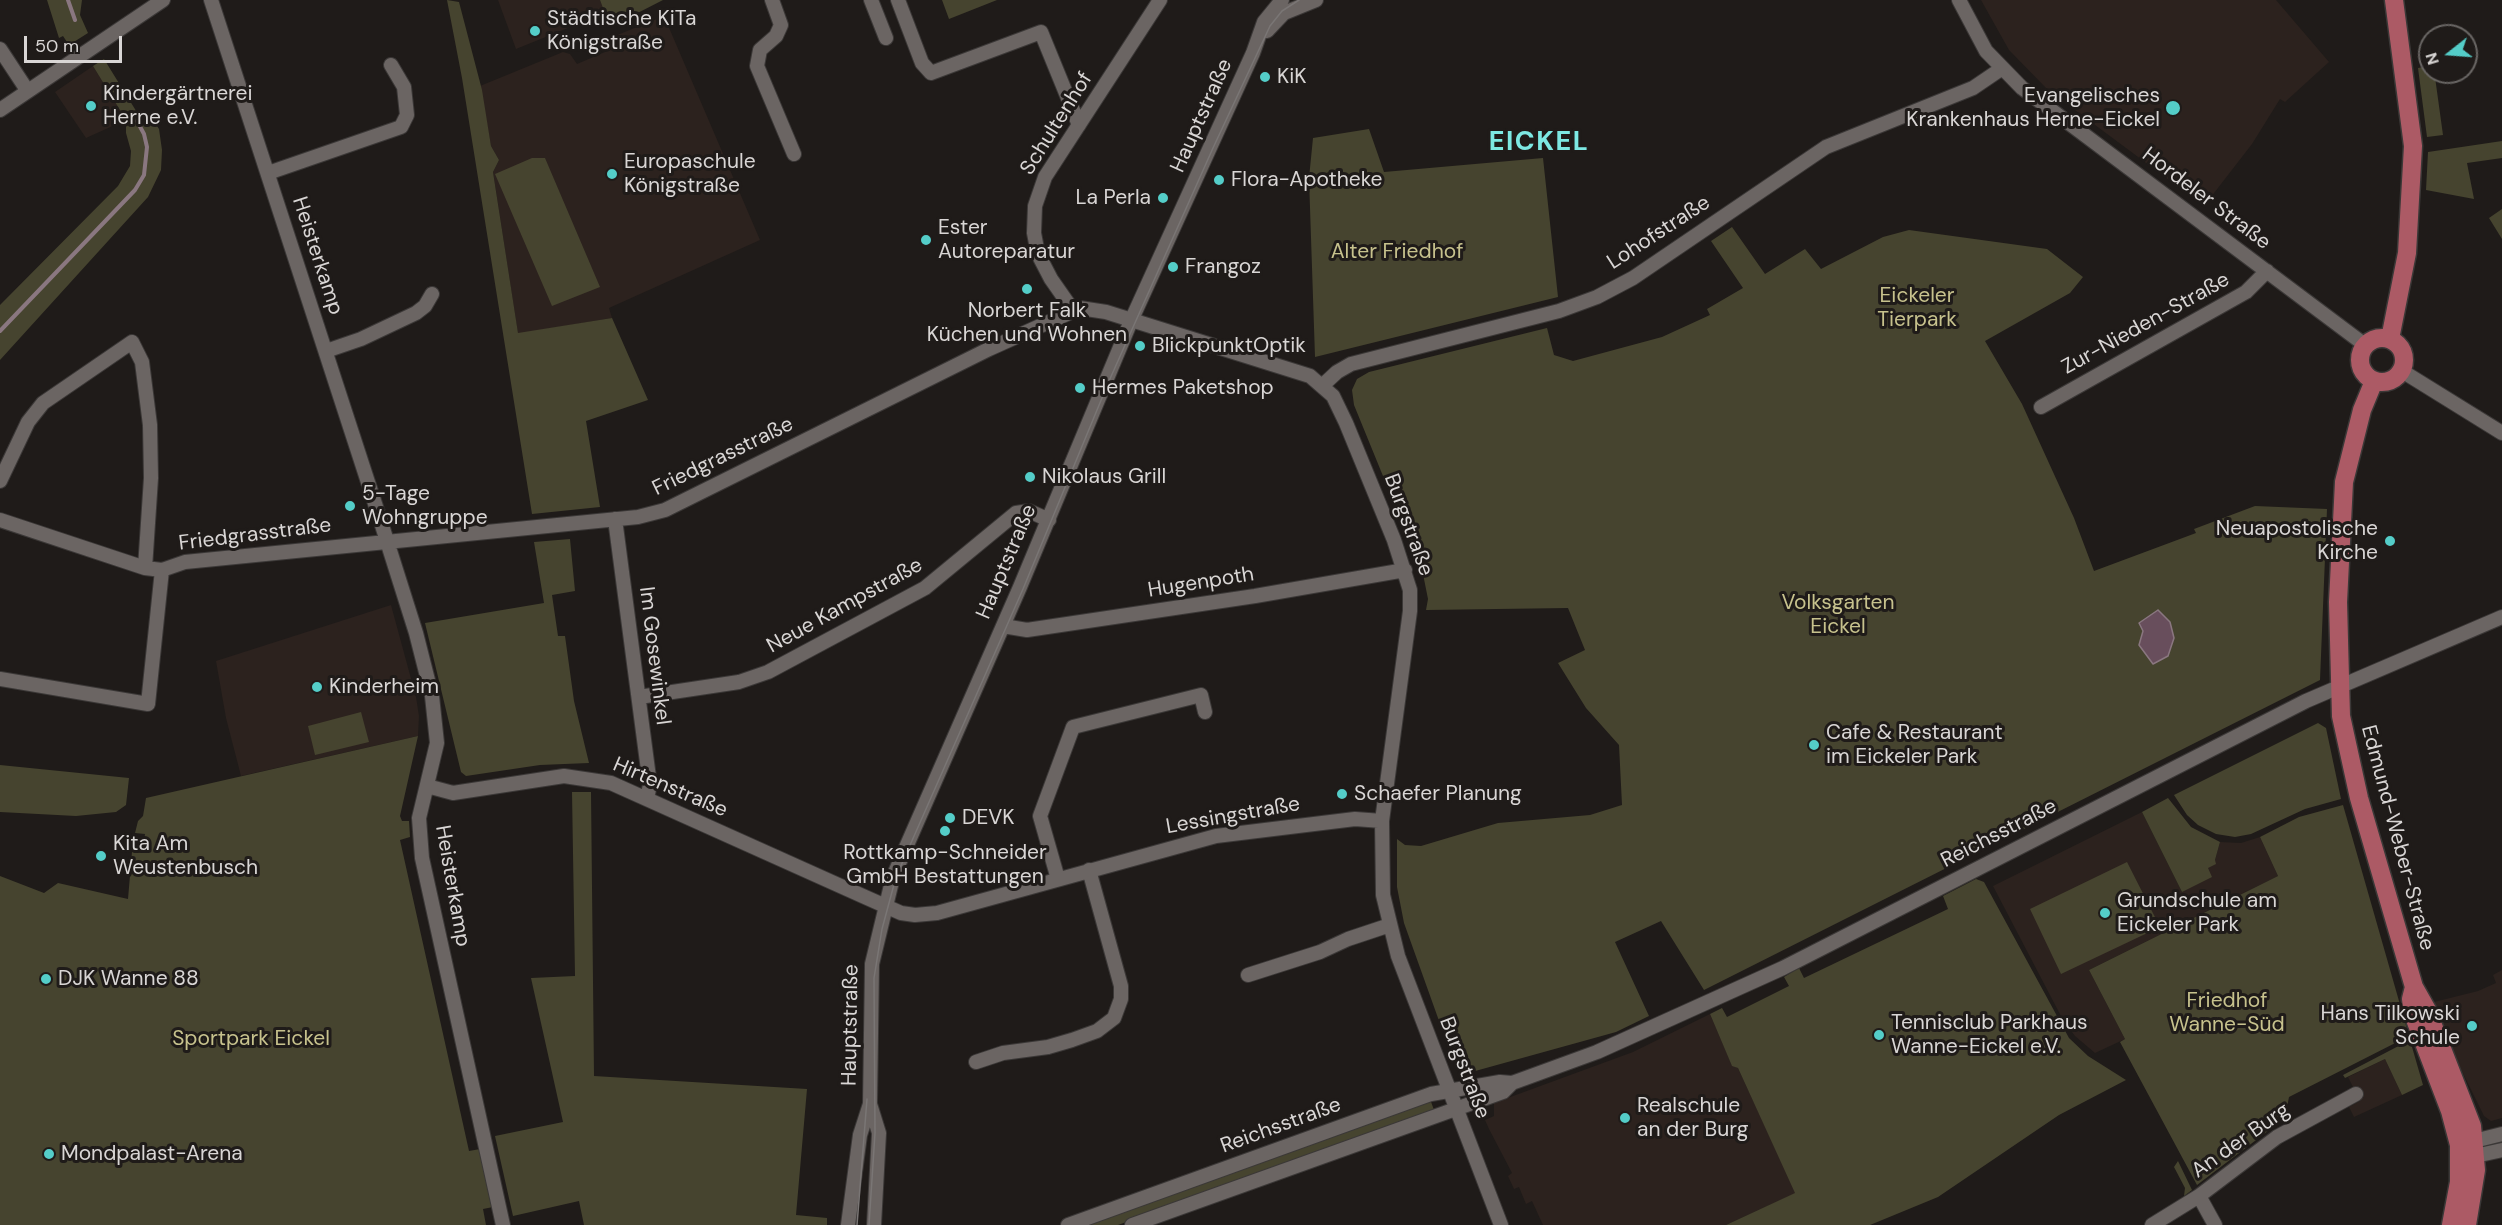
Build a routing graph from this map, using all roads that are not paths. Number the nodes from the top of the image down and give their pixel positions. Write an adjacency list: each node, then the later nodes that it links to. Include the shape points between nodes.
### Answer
1 (163, 0): 15 (street)
2 (211, 0): 19 (street, Heisterkamp)
3 (772, 0): 18 (street, via 781,25 776,36 760,50 757,66)
4 (871, 0): 11 (street)
5 (898, 0): 17 (street, via 922,63 931,73 1041,32)
6 (1160, 0): 17 (street, Schultenhof)
7 (1316, 0): 10 (street)
8 (1959, 0): 14 (street, Hordeler Straße, via 1986,51)
9 (2394, 0): 24 (main road, via 2412,127 2413,195 2407,252)
10 (1286, 4): 23 (street, Hauptstraße, via 1253,53)
11 (886, 38)
12 (0, 49): 15 (street)
13 (391, 65): 19 (street, via 404,87 407,115 401,127)
14 (2001, 69): 20 (street, Hordeler Straße); 29 (street, Lohofstraße, via 1973,88 1826,147 1633,278 1597,297 1559,311 1351,364)
15 (27, 90): 16 (street)
16 (0, 110)
17 (1079, 125): 22 (street, Schultenhof, via 1045,177 1033,223 1043,264)
18 (794, 154)
19 (268, 173): 26 (street, Heisterkamp)
20 (2267, 271): 25 (street, Hordeler Straße); 30 (street, Zur-Nieden-Straße, via 2246,292)
21 (432, 294): 26 (street, Heisterkamp, via 416,313)
22 (1072, 309): 23 (street, via 1088,308); 33 (street, Friedgrasstraße, via 678,505 653,514)
23 (1131, 321): 29 (street, Burgstraße, via 1290,368); 35 (street, Hauptstraße)
24 (2390, 339): 25 (main road, via 2381,337); 27 (main road, via 2403,352)
25 (2365, 345): 28 (main road, via 2360,365)
26 (326, 351): 36 (street, Heisterkamp)
27 (2402, 370): 28 (main road, via 2390,381); 31 (street)
28 (2374, 381): 43 (main road, Edmund-Weber-Straße, via 2362,410 2344,482 2338,602)
29 (1323, 386): 39 (street, Burgstraße, via 1333,396 1346,423)
30 (2041, 407)
31 (2502, 433)
32 (0, 481): 37 (street, via 28,422 43,403 132,342 142,362 150,425)
33 (615, 519): 36 (street, Friedgrasstraße); 44 (street, Im Gosewinkel)
34 (0, 520): 37 (street)
35 (1048, 520): 41 (street, Hauptstraße); 44 (street, Neue Kampstraße, via 1029,511 1016,513 926,588 768,672 739,682)
36 (387, 541): 38 (street, Friedgrasstraße, via 185,562); 46 (street, Heisterkamp, via 416,633 437,726)
37 (145, 568): 38 (street)
38 (162, 570): 42 (street, via 148,704)
39 (1405, 570): 41 (street, Hugenpoth, via 1027,630); 48 (street, Burgstraße, via 1410,611)
40 (2502, 617): 43 (street, Reichsstraße)
41 (1003, 626): 51 (street, Hauptstraße, via 900,858)
42 (0, 679)
43 (2339, 687): 55 (street, Reichsstraße, via 1783,968 1597,1052); 61 (main road, Edmund-Weber-Straße, via 2341,716 2359,798 2414,987 2413,1014)
44 (639, 697): 47 (street, Im Gosewinkel, via 650,785)
45 (1205, 712): 50 (street, via 1201,695 1073,727 1040,816)
46 (427, 786): 47 (street, Hirtenstraße, via 453,793 548,777 571,777 611,783); 64 (street, Heisterkamp, via 419,818 422,858)
47 (647, 798): 51 (street, Hirtenstraße)
48 (1382, 821): 49 (street, Lessingstraße, via 1355,819 1216,836); 52 (street, Burgstraße, via 1381,872)
49 (1089, 870): 50 (street, Lessingstraße); 54 (street, via 1120,986 1121,999 1114,1018 1097,1031 1072,1040)
50 (1058, 879): 51 (street, Lessingstraße, via 930,914 901,913)
51 (884, 906): 58 (street, Hauptstraße, via 871,978)
52 (1390, 925): 53 (street); 56 (street, Burgstraße, via 1398,956)
53 (1248, 975)
54 (976, 1062)
55 (1512, 1083): 56 (street, Reichsstraße); 59 (street, Reichsstraße, via 1503,1092)
56 (1452, 1091): 59 (street, Burgstraße); 67 (street, Reichsstraße, via 1431,1094)
57 (2356, 1094): 63 (street, An der Burg, via 2277,1137)
58 (870, 1104): 65 (street, Hauptstraße, via 860,1135); 66 (street, Hauptstraße, via 879,1132)
59 (1458, 1108): 68 (street, Reichsstraße); 69 (street, Burgstraße)
60 (2502, 1134): 61 (street)
61 (2468, 1150): 62 (street); 72 (main road, Edmund-Weber-Straße); 73 (main road, Edmund-Weber-Straße, via 2475,1185)
62 (2502, 1150)
63 (2199, 1196): 70 (street, An der Burg); 71 (street)
64 (503, 1225)
65 (848, 1225)
66 (874, 1225)
67 (1068, 1225)
68 (1132, 1225)
69 (1501, 1225)
70 (2152, 1225)
71 (2215, 1225)
72 (2451, 1225)
73 (2467, 1225)

